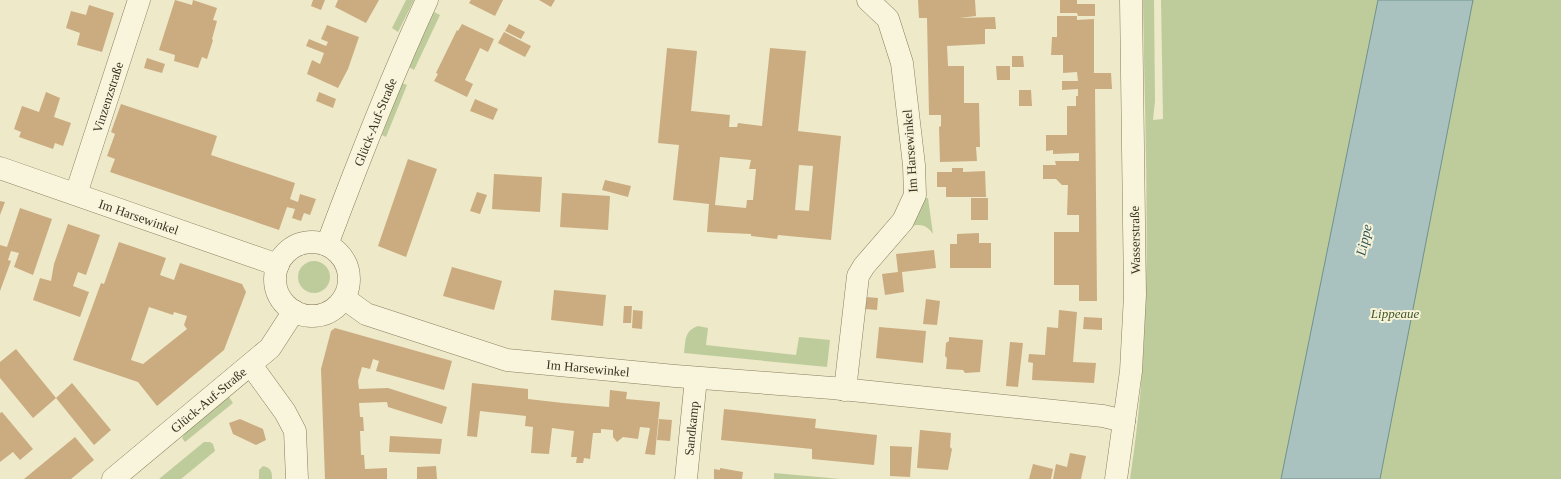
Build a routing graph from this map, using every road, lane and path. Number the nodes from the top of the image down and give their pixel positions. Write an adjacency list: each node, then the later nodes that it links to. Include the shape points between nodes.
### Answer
1 (139, 0): 6 (street, Vinzenzstraße)
2 (427, 0): 7 (street, Glück-Auf-Straße, via 368,134)
3 (868, 0): 13 (street, Im Harsewinkel, via 888,19 902,63 914,165 914,195 903,221 858,276)
4 (1131, 0): 14 (street, Wasserstraße, via 1136,295 1131,371)
5 (0, 168): 6 (street, Im Harsewinkel)
6 (76, 194): 8 (street, Im Harsewinkel)
7 (327, 245): 8 (street, via 316,242 293,247); 9 (street, via 345,262 348,286)
8 (278, 265): 10 (street, via 275,276 279,296)
9 (344, 298): 10 (street, via 327,312 316,316); 12 (street, Im Harsewinkel, via 366,314 508,360)
10 (294, 311): 11 (street, Glück-Auf-Straße, via 270,348)
11 (251, 365): 15 (street, Glück-Auf-Straße); 16 (street, via 285,412 295,431)
12 (696, 378): 13 (street, Im Harsewinkel); 17 (street, Sandkamp)
13 (845, 390): 14 (street, Im Harsewinkel, via 1103,416)
14 (1124, 421): 18 (street, Wasserstraße)
15 (114, 479)
16 (297, 479)
17 (686, 479)
18 (1116, 479)

